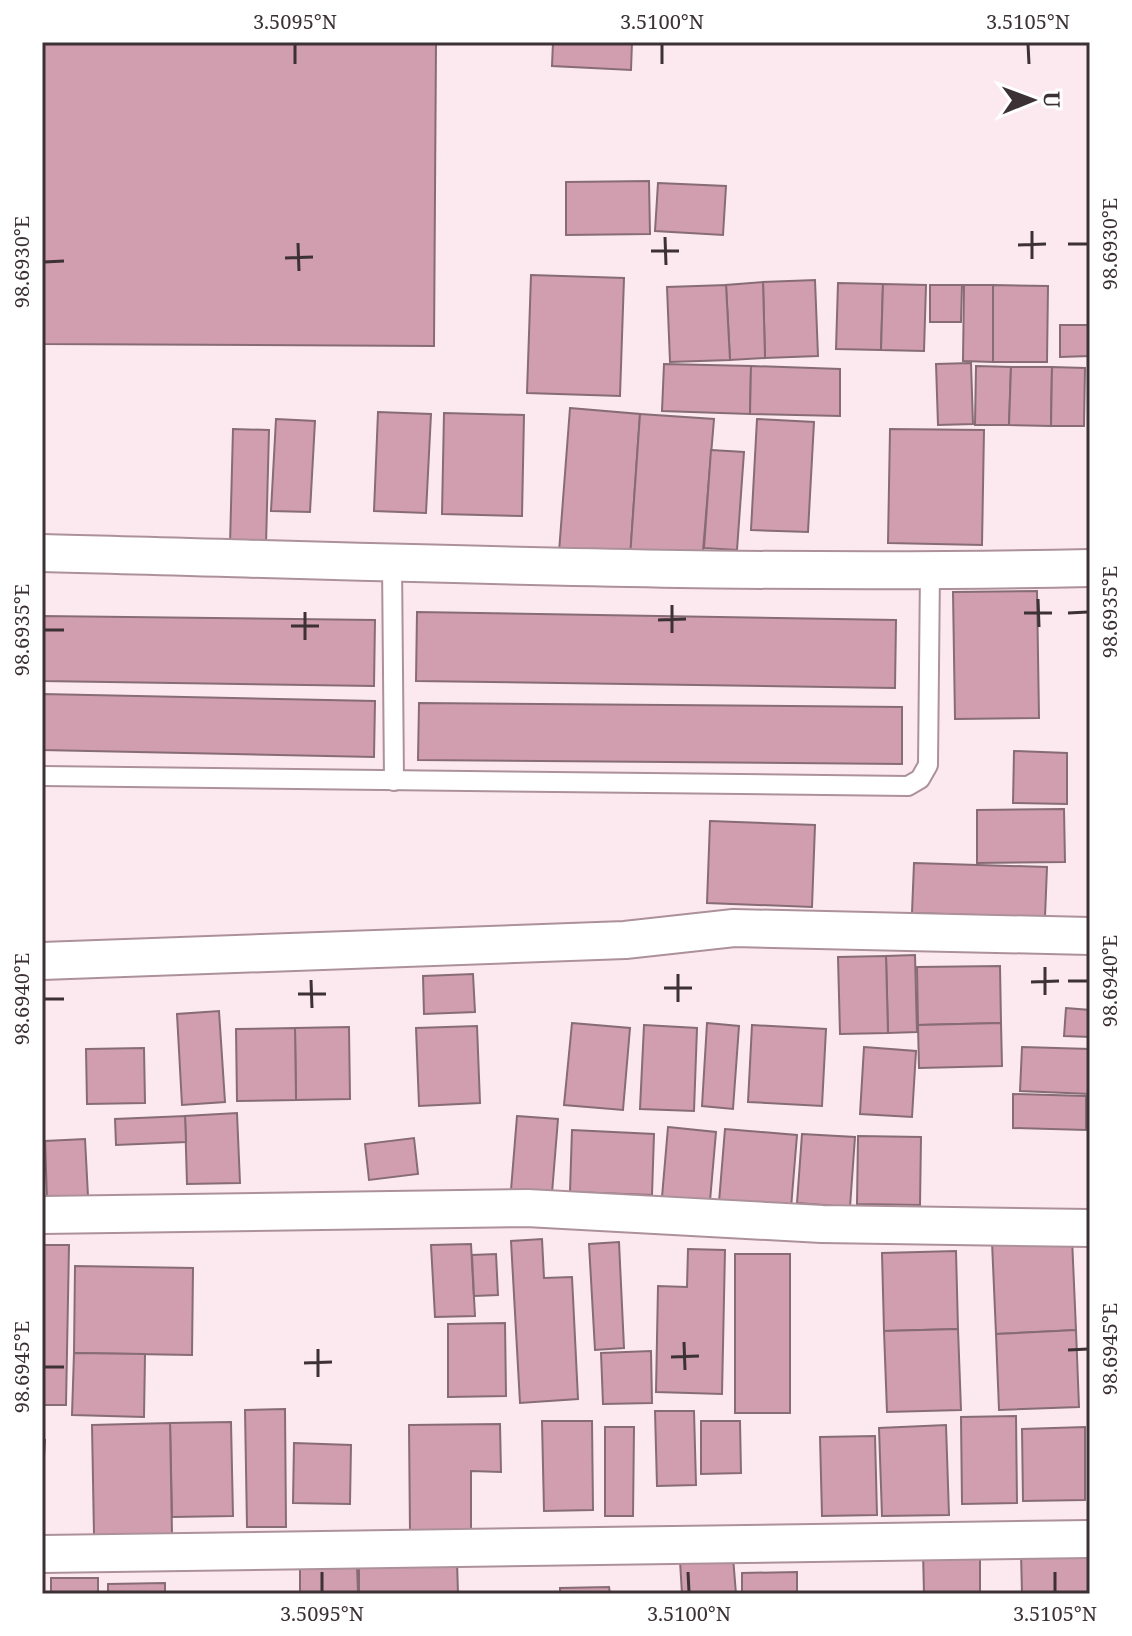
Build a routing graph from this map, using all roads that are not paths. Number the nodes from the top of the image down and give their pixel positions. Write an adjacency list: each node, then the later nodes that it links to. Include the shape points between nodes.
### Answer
1 (42, 553): 2 (street)
2 (392, 562): 4 (street); 6 (lane)
3 (1090, 568): 4 (street)
4 (930, 571): 6 (lane, via 928,765 908,786)
5 (42, 776): 6 (lane)
6 (394, 781)
7 (1090, 936): 8 (street, via 734,928 625,940)
8 (42, 961)
9 (42, 1215): 10 (street, via 527,1208 822,1224)
10 (1090, 1228)
11 (1090, 1539): 12 (street)
12 (42, 1554)

